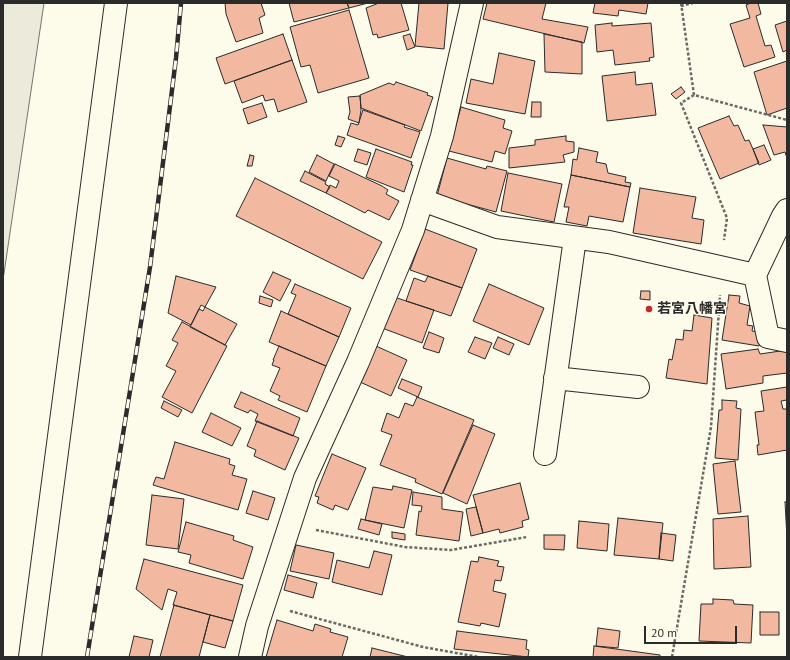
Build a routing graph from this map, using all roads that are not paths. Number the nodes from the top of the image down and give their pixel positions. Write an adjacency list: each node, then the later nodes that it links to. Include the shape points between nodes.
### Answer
1 (116, 3): 11 (street)
2 (472, 3): 3 (street, via 442,136)
3 (422, 200): 5 (street, via 497,227); 12 (street, via 413,230 361,354 305,478)
4 (787, 210): 6 (street)
5 (575, 238): 6 (street, via 609,242); 8 (street)
6 (755, 275): 7 (street, via 768,337)
7 (787, 341)
8 (555, 378): 9 (street); 10 (street)
9 (638, 387)
10 (545, 454)
11 (30, 657)
12 (250, 657)

